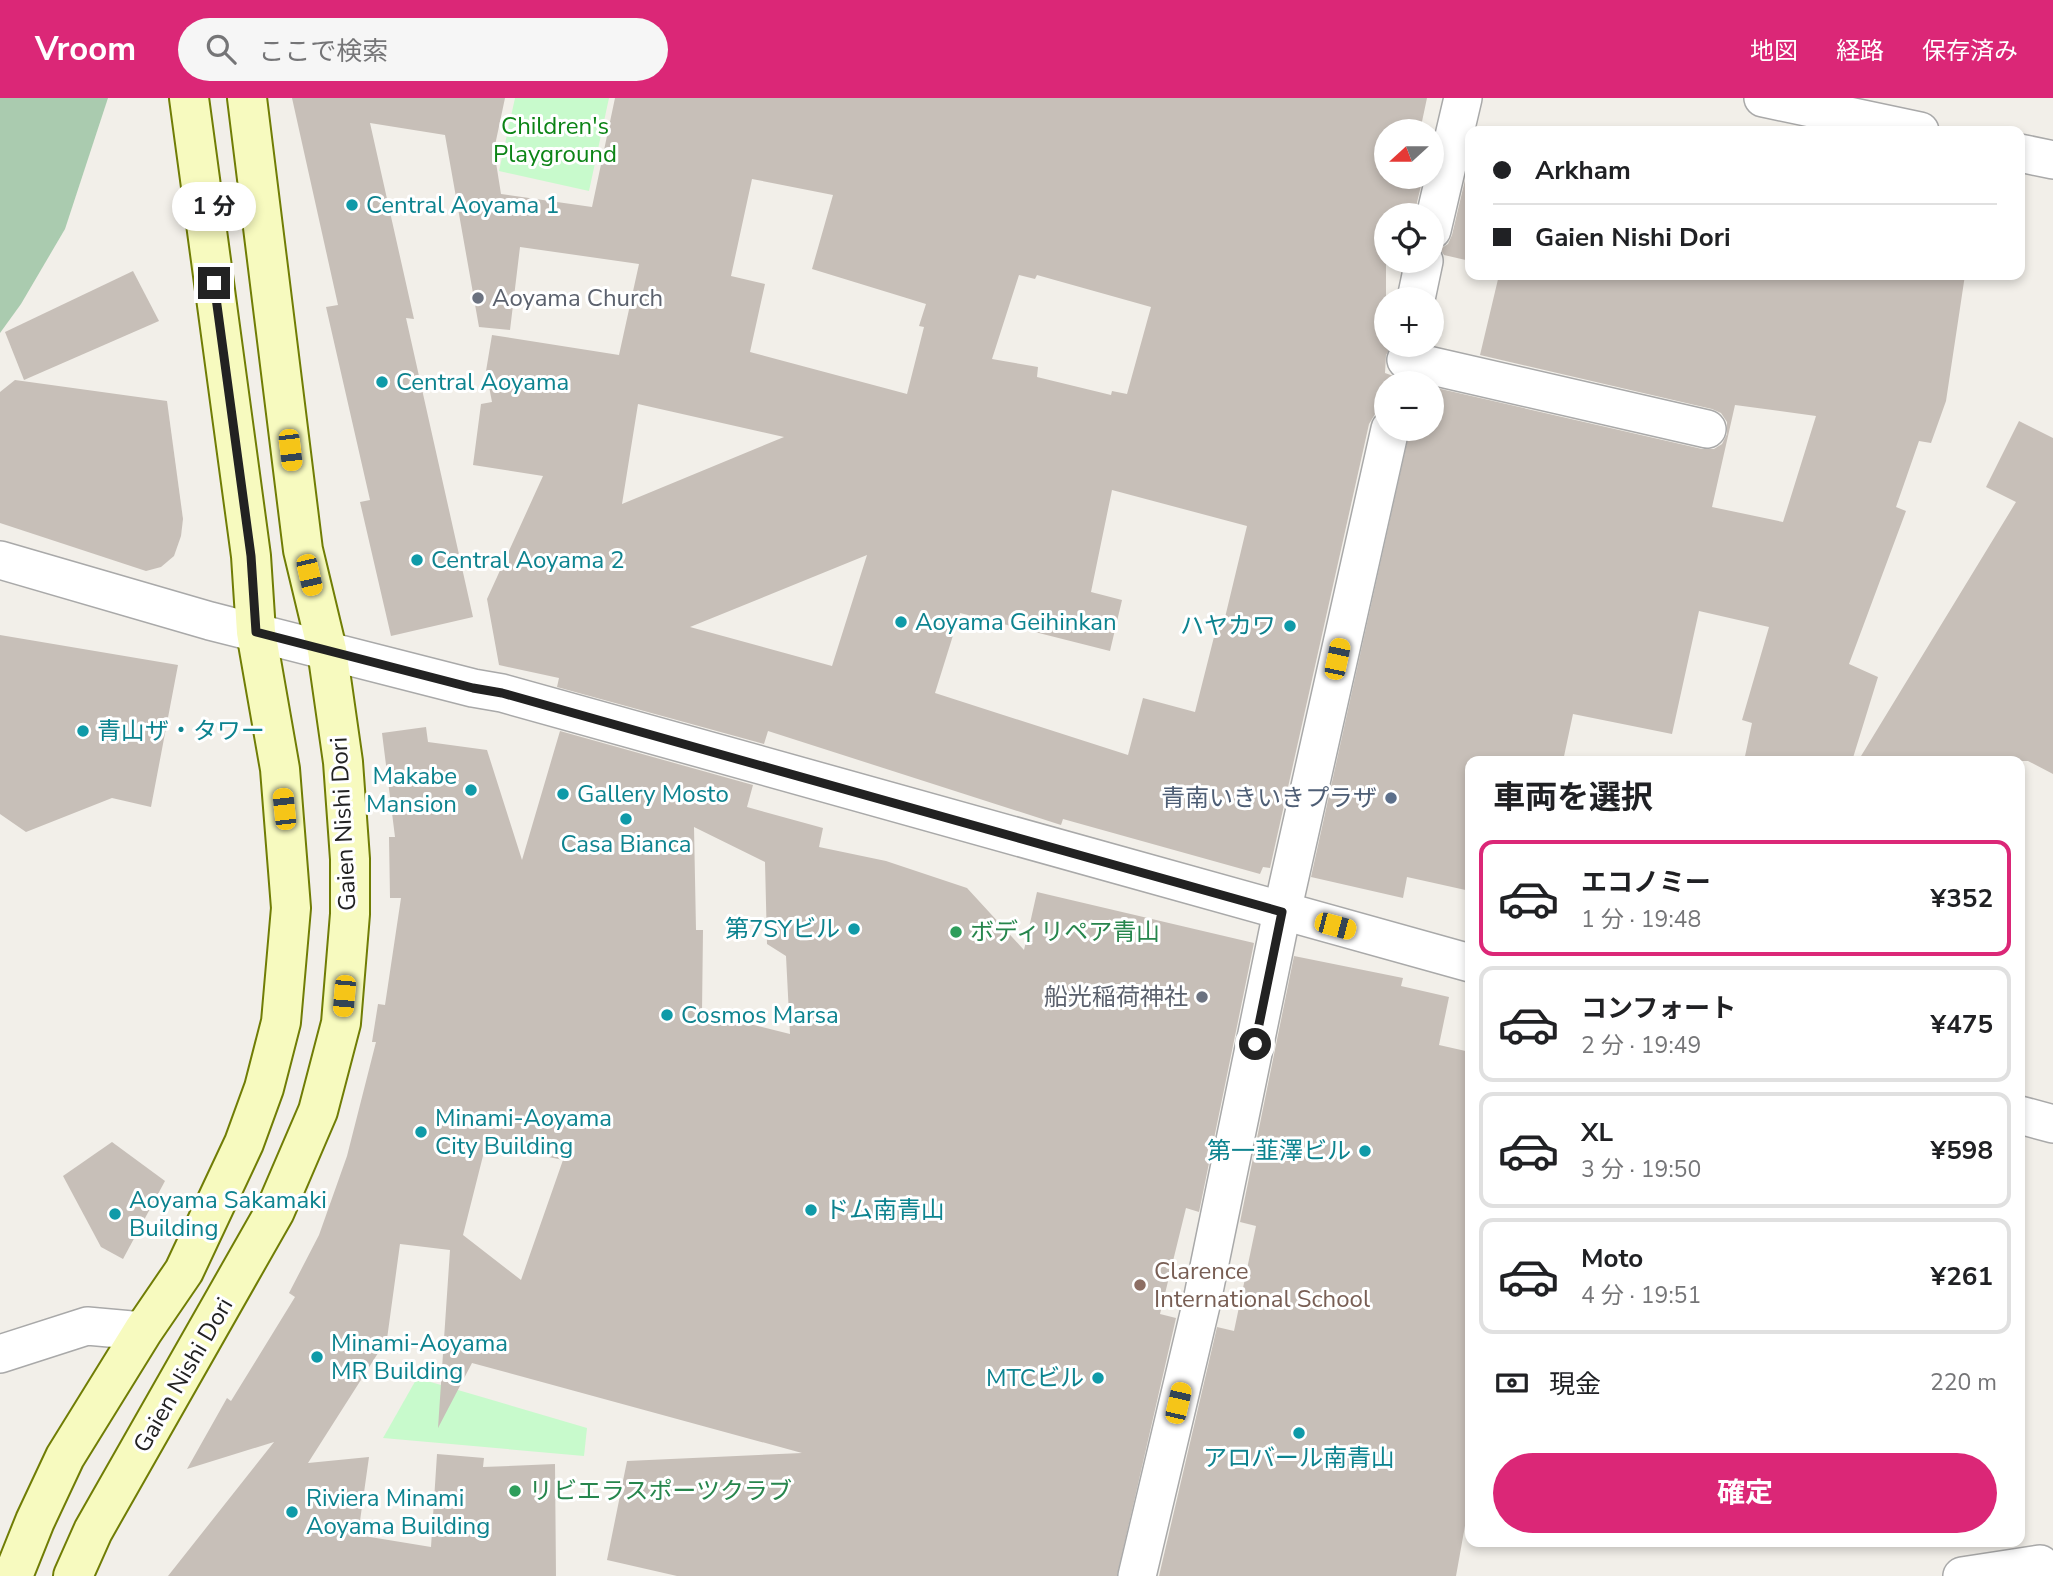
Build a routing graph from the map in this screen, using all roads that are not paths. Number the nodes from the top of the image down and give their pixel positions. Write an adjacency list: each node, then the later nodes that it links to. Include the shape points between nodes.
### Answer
1 (189, 98): 7 (main road)
2 (247, 98): 6 (main road, Gaien Nishi Dori)
3 (1463, 98): 10 (street)
4 (1763, 98): 5 (street)
5 (1896, 126)
6 (252, 147): 7 (main road); 16 (main road, Gaien Nishi Dori, via 303,550)
7 (196, 153): 15 (main road, via 251,556)
8 (2025, 153): 9 (street)
9 (2053, 160)
10 (1438, 203)
11 (1405, 363): 12 (street)
12 (1707, 429)
13 (1387, 441): 17 (street)
14 (0, 560): 15 (street)
15 (256, 632): 16 (street); 21 (main road, via 280,769 291,908 281,1022 244,1143 184,1271)
16 (327, 650): 17 (street, via 515,696); 25 (main road, Gaien Nishi Dori, via 343,762 351,859 350,914 341,1023 318,1111 275,1211 93,1531)
17 (1282, 912): 18 (street); 26 (street, via 1202,1301)
18 (1465, 962)
19 (2025, 1117): 20 (street)
20 (2053, 1125)
21 (143, 1331): 22 (street, via 87,1326); 24 (main road, via 65,1457)
22 (0, 1354)
23 (2043, 1560): 27 (street)
24 (13, 1576)
25 (73, 1576)
26 (1137, 1576)
27 (1962, 1576)

